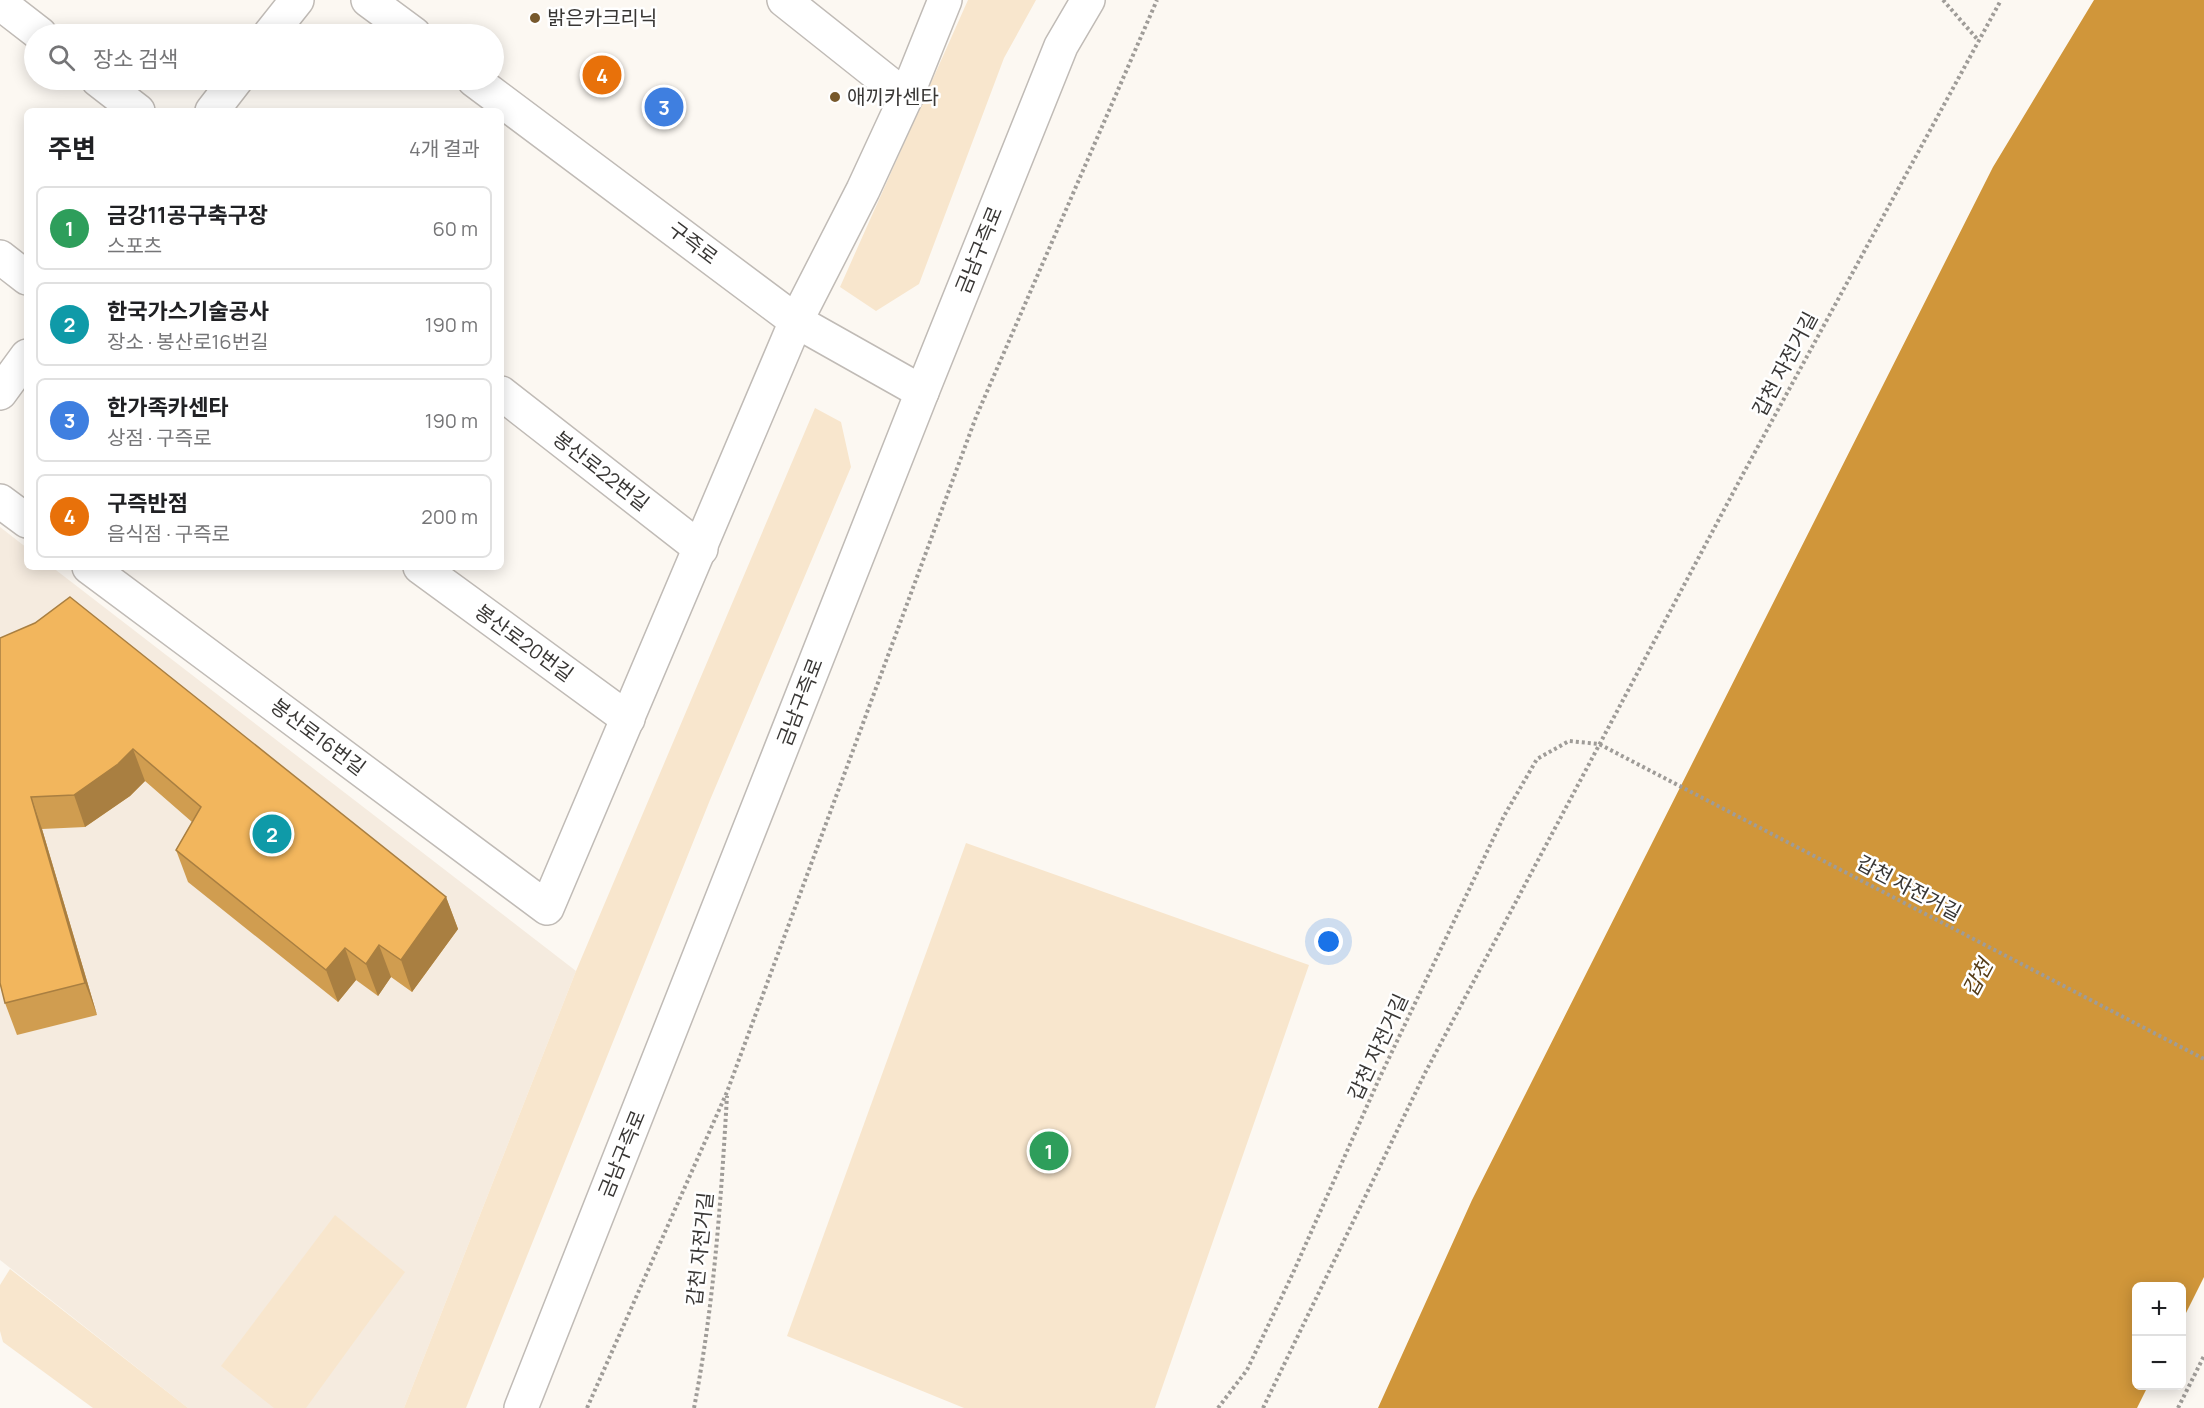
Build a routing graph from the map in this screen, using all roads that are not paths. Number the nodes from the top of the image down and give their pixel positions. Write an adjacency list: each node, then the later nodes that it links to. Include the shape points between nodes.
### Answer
1 (297, 0): 8 (street)
2 (368, 0): 9 (street)
3 (784, 0): 13 (street)
4 (945, 0): 13 (street)
5 (1088, 0): 20 (street, 금남구즉로, via 1061,46)
6 (0, 3): 7 (street)
7 (27, 24)
8 (278, 24)
9 (400, 24)
10 (111, 90): 14 (street)
11 (228, 90): 15 (street)
12 (487, 90): 18 (street, 구즉로)
13 (906, 97): 18 (street)
14 (134, 108)
15 (214, 108)
16 (0, 257): 17 (street)
17 (24, 276)
18 (796, 321): 20 (street, 구즉로); 25 (street)
19 (24, 360): 21 (street)
20 (922, 392): 29 (street, 금남구즉로)
21 (0, 393)
22 (504, 395): 25 (street, 봉산로22번길)
23 (0, 501): 24 (street)
24 (24, 519)
25 (701, 549): 28 (street)
26 (93, 570): 28 (street, 봉산로16번길, via 547,908)
27 (424, 570): 28 (street, 봉산로20번길)
28 (628, 719)
29 (521, 1408)

